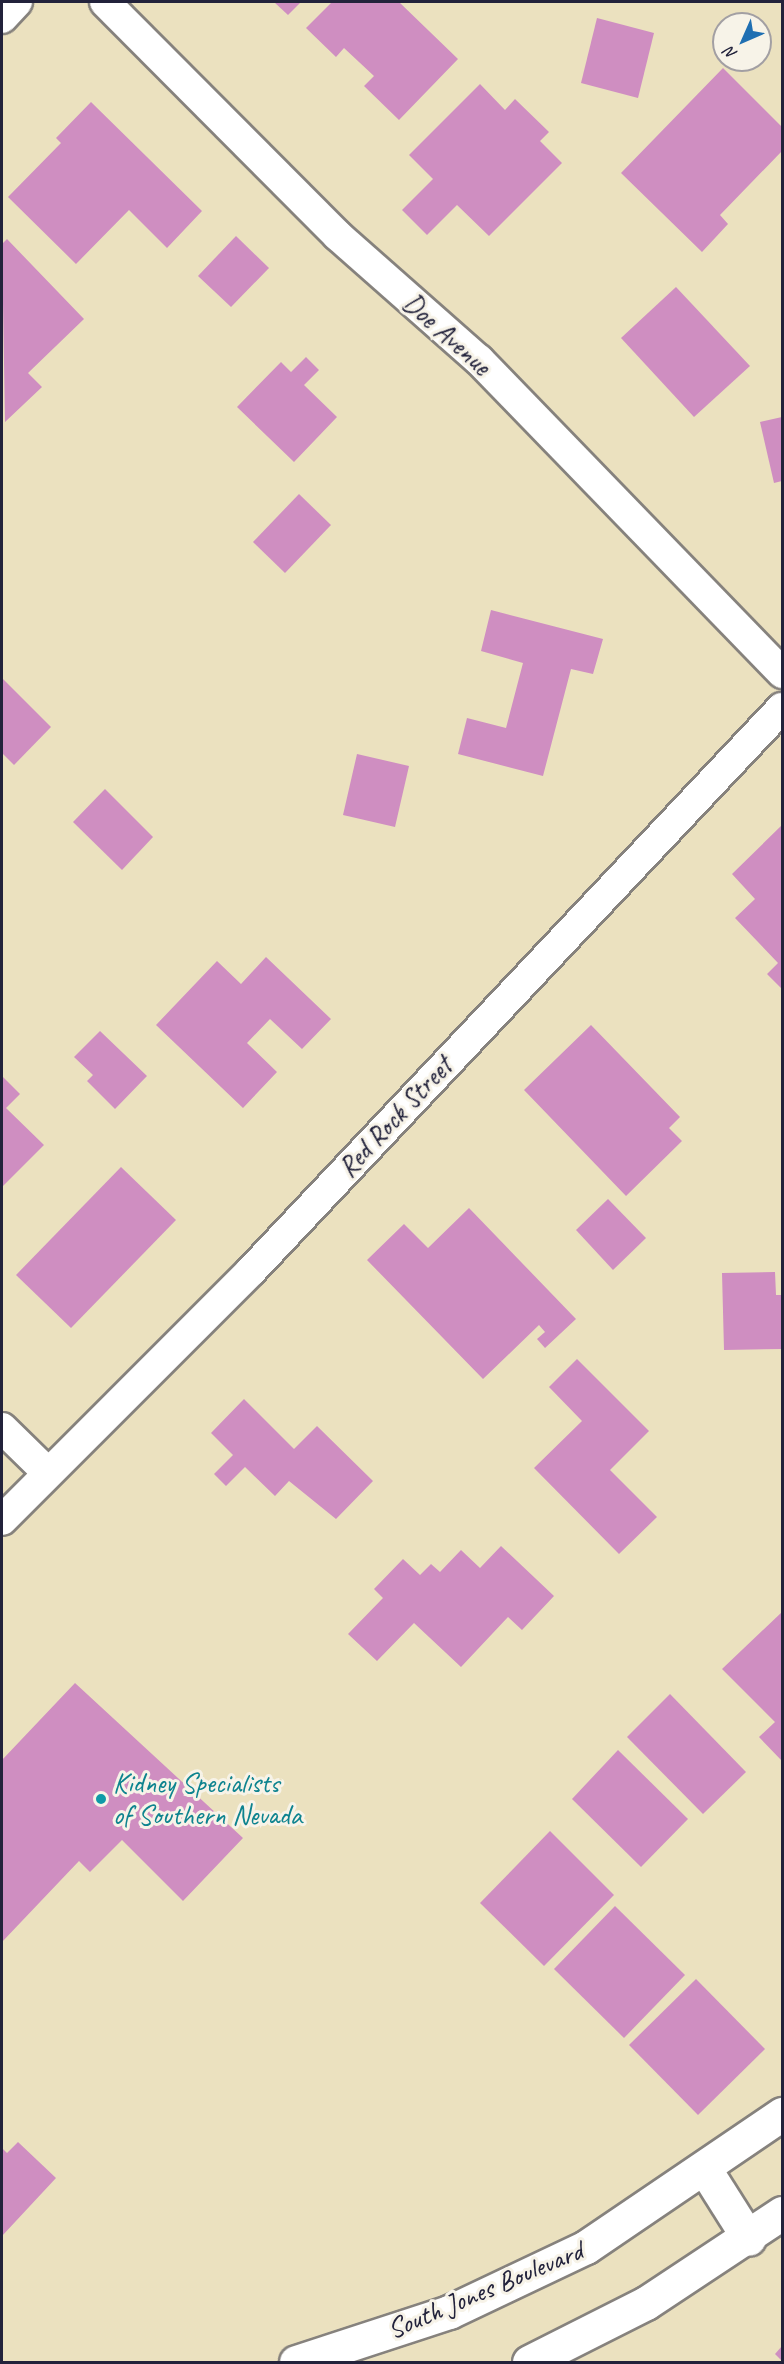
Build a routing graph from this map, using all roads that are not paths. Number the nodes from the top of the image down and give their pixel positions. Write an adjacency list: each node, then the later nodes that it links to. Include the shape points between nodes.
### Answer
1 (17, 2): 3 (street)
2 (105, 2): 4 (street, Doe Avenue, via 337,235 479,360)
3 (2, 18)
4 (783, 673)
5 (783, 708): 7 (street, Red Rock Street, via 251,1271)
6 (2, 1428): 7 (street)
7 (47, 1472): 8 (street, Red Rock Street)
8 (2, 1520)
9 (783, 2114): 10 (main road, South Jones Boulevard)
10 (706, 2171): 12 (main road); 13 (main road, South Jones Boulevard, via 605,2236 524,2279 449,2312)
11 (783, 2213): 12 (main road)
12 (749, 2239): 14 (main road, via 646,2303)
13 (296, 2362)
14 (529, 2362)

